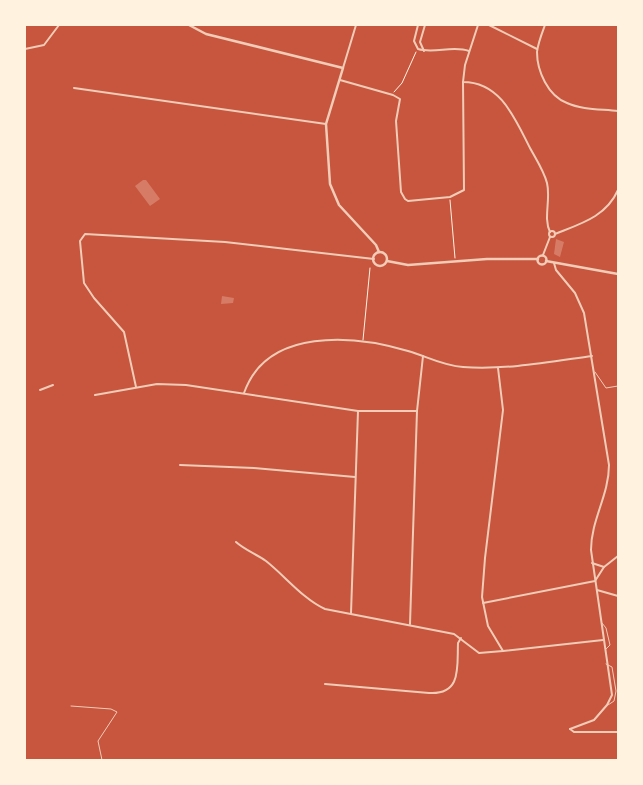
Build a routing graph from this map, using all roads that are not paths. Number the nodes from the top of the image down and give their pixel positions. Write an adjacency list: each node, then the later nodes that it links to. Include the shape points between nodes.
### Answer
1 (59, 25): 9 (street, via 44,45)
2 (189, 25): 13 (street, via 206,34)
3 (356, 25): 13 (street)
4 (418, 25): 11 (street, via 414,41 418,49)
5 (425, 25): 11 (street, via 420,42)
6 (478, 25): 12 (street)
7 (489, 25): 10 (street)
8 (545, 25): 10 (street)
9 (25, 49)
10 (537, 49): 17 (street, via 538,63 547,86 561,100 578,106)
11 (424, 50): 12 (street, via 462,48)
12 (470, 51): 15 (street)
13 (343, 68): 14 (street)
14 (340, 80): 15 (street, via 400,99 396,121 403,196 408,201 450,197 462,192 466,186); 18 (street)
15 (463, 82): 20 (street, via 486,86 512,113 547,182)
16 (74, 88): 18 (street)
17 (618, 111)
18 (326, 124): 23 (street, via 334,198)
19 (618, 190): 21 (street, via 607,207 595,217)
20 (550, 232): 21 (street); 22 (street)
21 (555, 234): 22 (street)
22 (550, 237): 24 (street)
23 (379, 252): 25 (street); 27 (street, via 386,255)
24 (543, 255): 26 (street); 28 (street)
25 (374, 259): 27 (street, via 379,265); 37 (street, via 225,242 89,234 80,238 84,283 124,332)
26 (538, 259): 27 (street, via 408,265); 28 (street, via 540,264)
27 (386, 261)
28 (546, 261): 29 (street)
29 (554, 263): 30 (street); 32 (street, via 580,301)
30 (618, 274)
31 (423, 356): 33 (street, via 451,366); 39 (street, via 363,343 306,342 289,346 272,356 248,381); 42 (street)
32 (592, 356): 33 (street); 34 (street)
33 (498, 368): 52 (street, via 503,410)
34 (595, 372): 36 (lane, via 606,388); 47 (street, via 609,465 607,485 592,529)
35 (53, 384): 38 (street)
36 (618, 386)
37 (136, 387): 39 (street, via 186,385); 40 (street)
38 (40, 390)
39 (244, 393): 41 (street)
40 (95, 395)
41 (358, 411): 42 (street); 44 (street)
42 (417, 411): 55 (street)
43 (180, 465): 44 (street)
44 (355, 477): 53 (street)
45 (236, 542): 53 (street, via 267,562 318,606)
46 (618, 556): 48 (street)
47 (592, 563): 48 (street); 49 (street)
48 (604, 566): 49 (street)
49 (595, 581): 50 (street); 52 (street)
50 (597, 590): 51 (street); 54 (street)
51 (618, 596)
52 (482, 603): 59 (street, via 488,626)
53 (351, 613): 55 (street)
54 (602, 622): 57 (street); 58 (lane, via 610,644)
55 (410, 624): 56 (street)
56 (461, 638): 59 (street, via 479,653); 61 (street, via 456,678 444,692)
57 (603, 640): 58 (street); 59 (street)
58 (604, 649): 60 (street)
59 (503, 651)
60 (606, 664): 62 (street, via 612,693); 62 (lane, via 612,667 616,691 614,701)
61 (325, 684)
62 (607, 705): 64 (street, via 594,720 570,729 574,732)
63 (71, 706): 65 (lane, via 117,712 98,741)
64 (618, 732)
65 (102, 760)

